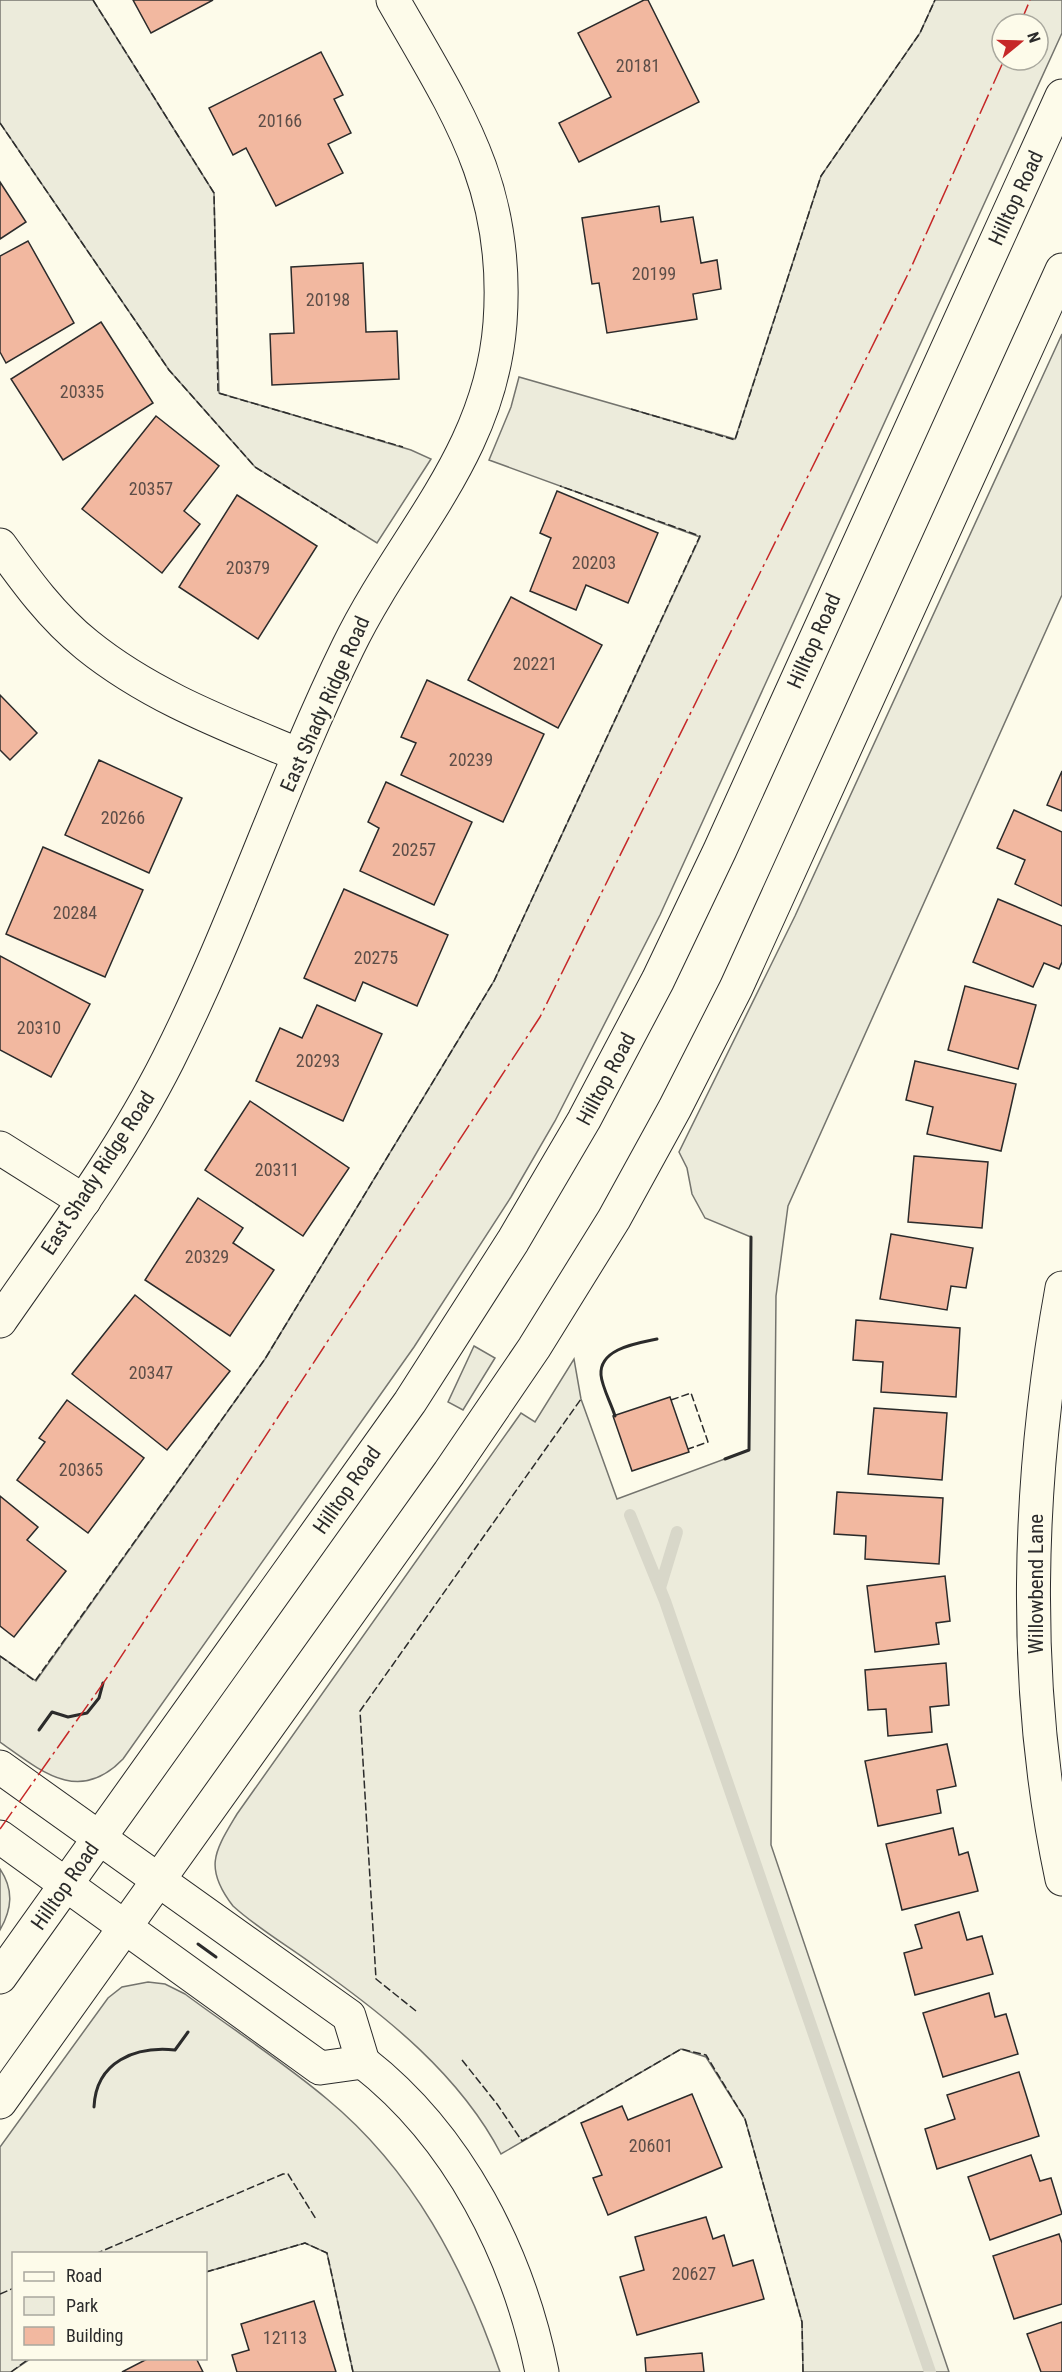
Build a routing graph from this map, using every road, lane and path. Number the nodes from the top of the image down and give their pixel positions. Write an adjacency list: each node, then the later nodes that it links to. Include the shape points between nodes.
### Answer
1 (393, 0): 5 (main road, East Shady Ridge Road, via 457,113 487,184 500,247 499,338 485,402 464,454 364,617)
2 (1062, 96): 13 (main road, Hilltop Road, via 716,859 589,1111 513,1241 416,1393)
3 (1062, 270): 15 (main road, via 736,988 614,1219 534,1348 449,1473)
4 (0, 545): 5 (main road, via 34,591 87,646 181,705)
5 (298, 756): 7 (main road, East Shady Ridge Road, via 244,894 184,1026 126,1135)
6 (0, 1148): 7 (main road)
7 (84, 1201): 9 (main road, East Shady Ridge Road)
8 (1062, 1288): 11 (main road, Willowbend Lane, via 1050,1356 1035,1529 1036,1669)
9 (0, 1321)
10 (0, 1767): 13 (main road)
11 (1055, 1790): 14 (main road, Willowbend Lane)
12 (0, 1837): 16 (main road)
13 (99, 1838): 15 (main road); 16 (main road, Hilltop Road)
14 (1062, 1879)
15 (158, 1881): 17 (main road); 19 (main road, via 349,2016)
16 (66, 1885): 17 (main road); 18 (main road, Hilltop Road)
17 (124, 1928): 19 (main road, via 320,2068); 20 (main road)
18 (0, 1977)
19 (363, 2062): 21 (main road, via 429,2127 477,2197 517,2283)
20 (0, 2102)
21 (542, 2372)

